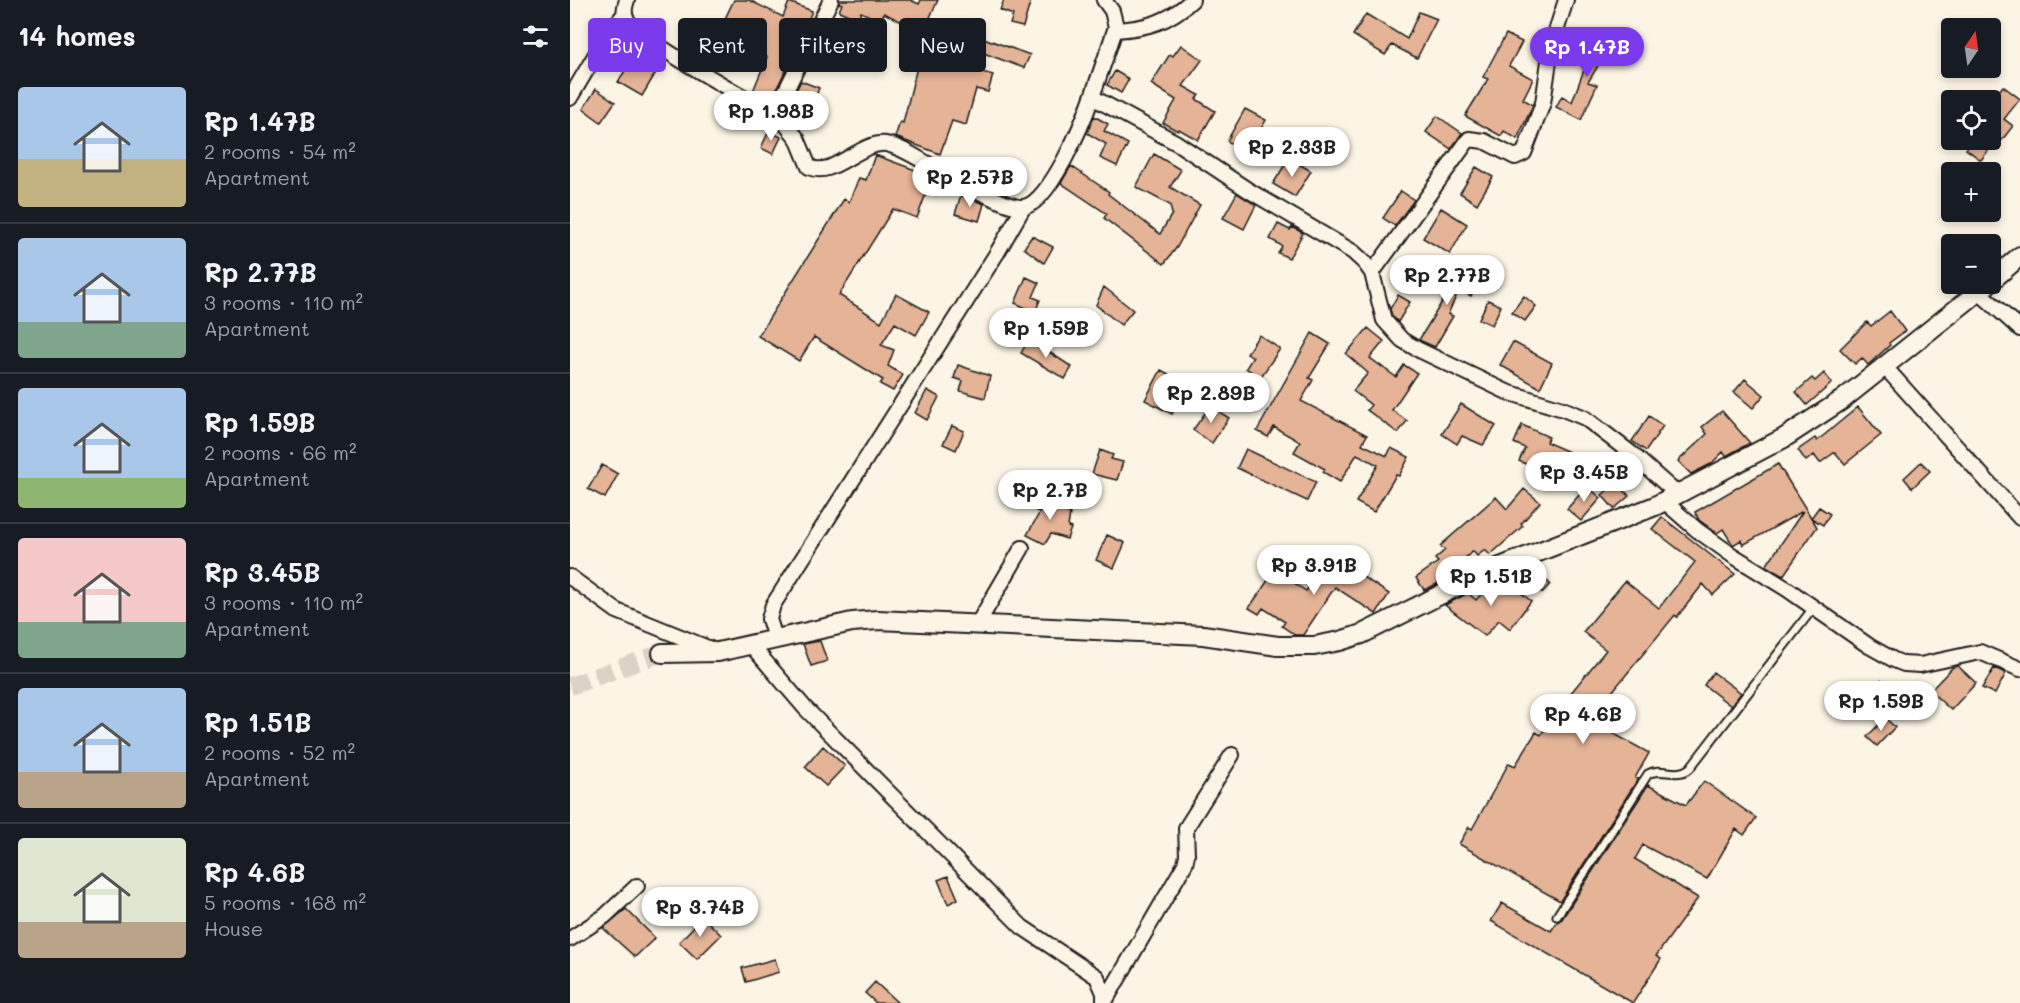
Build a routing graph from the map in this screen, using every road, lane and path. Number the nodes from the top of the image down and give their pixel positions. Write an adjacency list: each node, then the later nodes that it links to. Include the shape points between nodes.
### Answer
1 (831, 0): 9 (street)
2 (1104, 0): 6 (street, via 1115,16)
3 (1192, 0): 6 (street, via 1177,15 1149,26)
4 (1566, 0): 12 (street, via 1551,47 1543,103 1524,153 1515,157 1484,141 1469,139)
5 (626, 6): 8 (street); 9 (street, via 629,23 652,41)
6 (1116, 30): 7 (street)
7 (1092, 97): 10 (street, via 1077,133 1041,196); 12 (street, via 1177,143 1353,252)
8 (570, 98)
9 (774, 114): 10 (street, via 792,131 812,168 822,170 874,144 886,144 968,186)
10 (1023, 208): 24 (street, via 773,605 769,620)
11 (2020, 256): 13 (street)
12 (1372, 273): 18 (street, via 1383,320 1402,340 1507,392 1585,418 1632,454)
13 (2001, 273)
14 (1976, 294): 17 (street)
15 (1992, 294): 16 (street)
16 (2020, 329)
17 (1884, 366): 18 (street, via 1792,433); 19 (street)
18 (1671, 497): 22 (street, via 1697,530); 23 (street, via 1630,517 1480,575 1362,634 1314,646 1278,646 1203,635)
19 (2020, 518)
20 (1022, 548): 23 (street)
21 (570, 577): 26 (street, via 617,611)
22 (1814, 607): 28 (street, via 1869,646 1904,664 1920,665 1980,652); 31 (lane, via 1690,768 1680,774 1648,774)
23 (977, 625): 24 (street, via 864,620)
24 (776, 638): 25 (street)
25 (751, 645): 26 (street); 33 (street, via 805,708 1000,906 1022,927 1097,977)
26 (718, 652): 27 (street)
27 (662, 653)
28 (2020, 669)
29 (1232, 755): 33 (street, via 1186,828 1185,864)
30 (637, 886): 32 (street, via 605,916)
31 (1557, 916)
32 (570, 939)
33 (1104, 1003)

